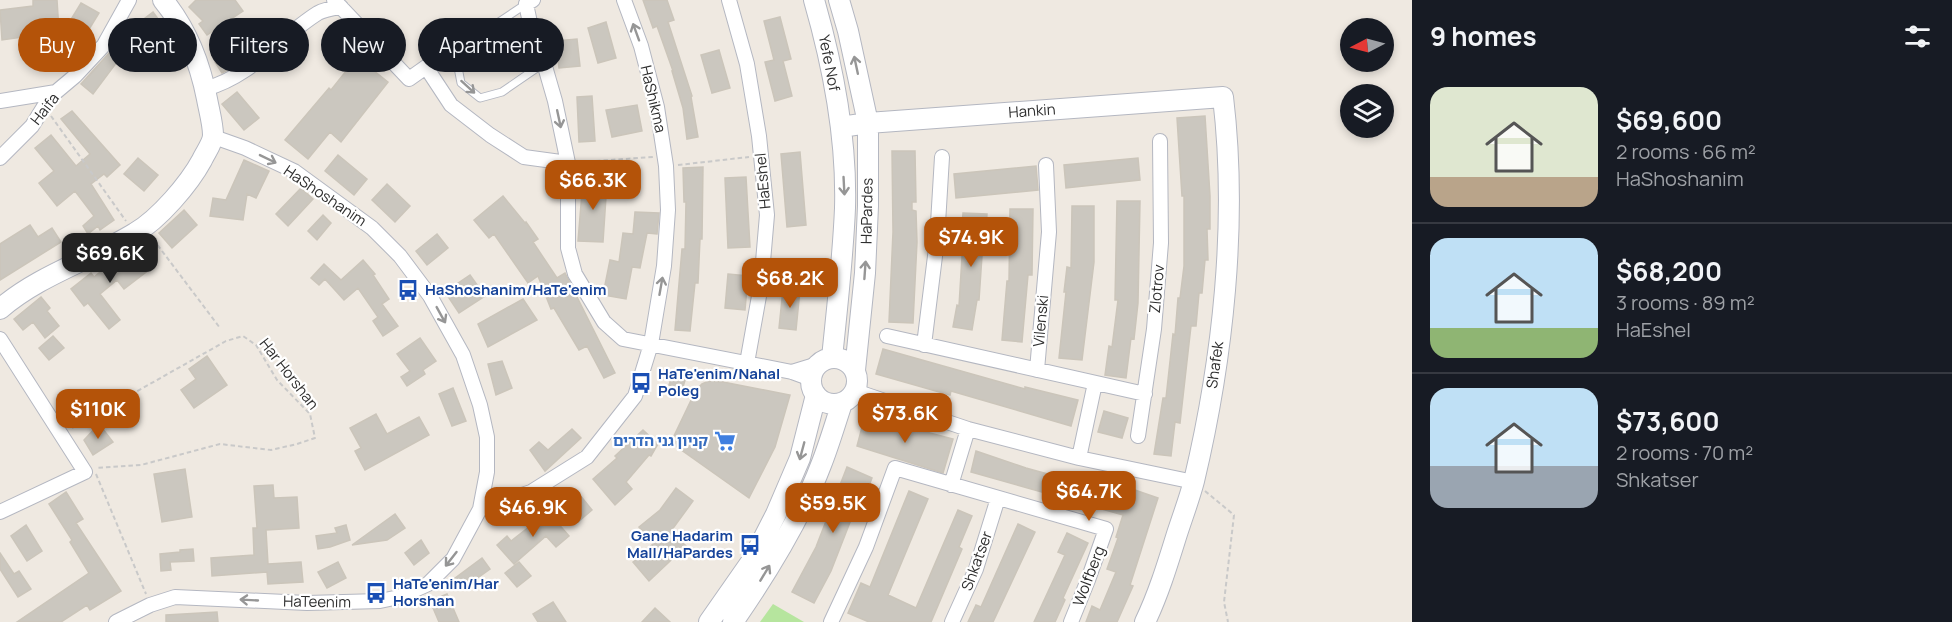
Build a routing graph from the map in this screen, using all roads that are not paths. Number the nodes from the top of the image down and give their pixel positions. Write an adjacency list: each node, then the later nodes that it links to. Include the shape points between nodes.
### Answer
1 (129, 0): 15 (street, Haifa, via 105,45)
2 (163, 0): 14 (street, via 178,19)
3 (624, 0): 29 (street, HaShikma, one-way to 3, via 664,266 666,161 657,107)
4 (729, 0): 31 (street, HaEshel, via 747,64 767,215 761,285)
5 (814, 0): 19 (street, Yefe Nof, via 825,36)
6 (839, 0): 18 (street, Yefe Nof, one-way to 6)
7 (530, 2): 9 (lane, one-way to 9); 10 (street)
8 (338, 3): 14 (street, via 320,12 246,70); 24 (street, via 409,79 426,67 451,105 490,135 524,157)
9 (506, 18)
10 (531, 18)
11 (459, 72): 12 (lane, one-way to 12, via 461,83 480,98 502,92)
12 (531, 72)
13 (547, 72): 24 (street, one-way to 24)
14 (205, 89): 20 (street)
15 (56, 92): 17 (street); 23 (street, Haifa, via 32,126)
16 (1223, 98): 18 (street, Hankin); 41 (street, Shafek, via 1228,134 1223,304 1214,379)
17 (0, 101)
18 (868, 123): 19 (street, Hankin); 32 (street, HaPardes, one-way to 18, via 866,262)
19 (841, 127): 34 (street, HaPardes, one-way to 34, via 845,205 841,267)
20 (214, 137): 26 (street, via 195,174 139,230 39,282); 44 (street, HaShoshanim, one-way to 44, via 294,171 372,228 400,256 430,296 463,355 480,405 487,437 487,472)
21 (1160, 141): 36 (street, Zlotrov, via 1161,243)
22 (942, 157): 30 (street)
23 (0, 158)
24 (568, 163): 29 (street, via 568,248 575,274 604,322 623,339)
25 (1046, 165): 33 (street, Vilenski, via 1049,232)
26 (0, 309)
27 (887, 336): 30 (street, Vilenski)
28 (0, 339): 45 (street, via 89,470)
29 (651, 344): 31 (street); 44 (street, via 635,396 587,457 531,492)
30 (924, 345): 33 (street, Vilenski)
31 (747, 363): 34 (street)
32 (855, 370): 34 (street, via 846,361); 37 (street, via 857,383)
33 (1037, 370): 35 (street, Vilenski)
34 (819, 374): 37 (street, via 824,402 832,404); 47 (street, HaPardes, one-way to 47, via 800,458 776,514 753,559)
35 (1095, 383): 36 (street, Vilenski); 40 (street)
36 (1145, 394): 39 (street, Zlotrov)
37 (849, 397): 38 (street); 48 (street, one-way to 37, via 794,524)
38 (968, 429): 40 (street); 42 (street)
39 (1138, 436)
40 (1079, 458): 41 (street)
41 (1194, 482): 52 (street, Shafek)
42 (951, 485): 43 (street); 49 (street, via 895,468 867,547)
43 (998, 498): 50 (street, Shkatser, via 976,568); 51 (street, Wolfberg, via 1106,529)
44 (480, 509): 46 (street, HaTeenim, one-way to 46, via 453,559 428,584 399,597 307,603 175,597)
45 (0, 513)
46 (116, 622)
47 (709, 622)
48 (733, 622)
49 (831, 622)
50 (952, 622)
51 (1071, 622)
52 (1145, 622)

